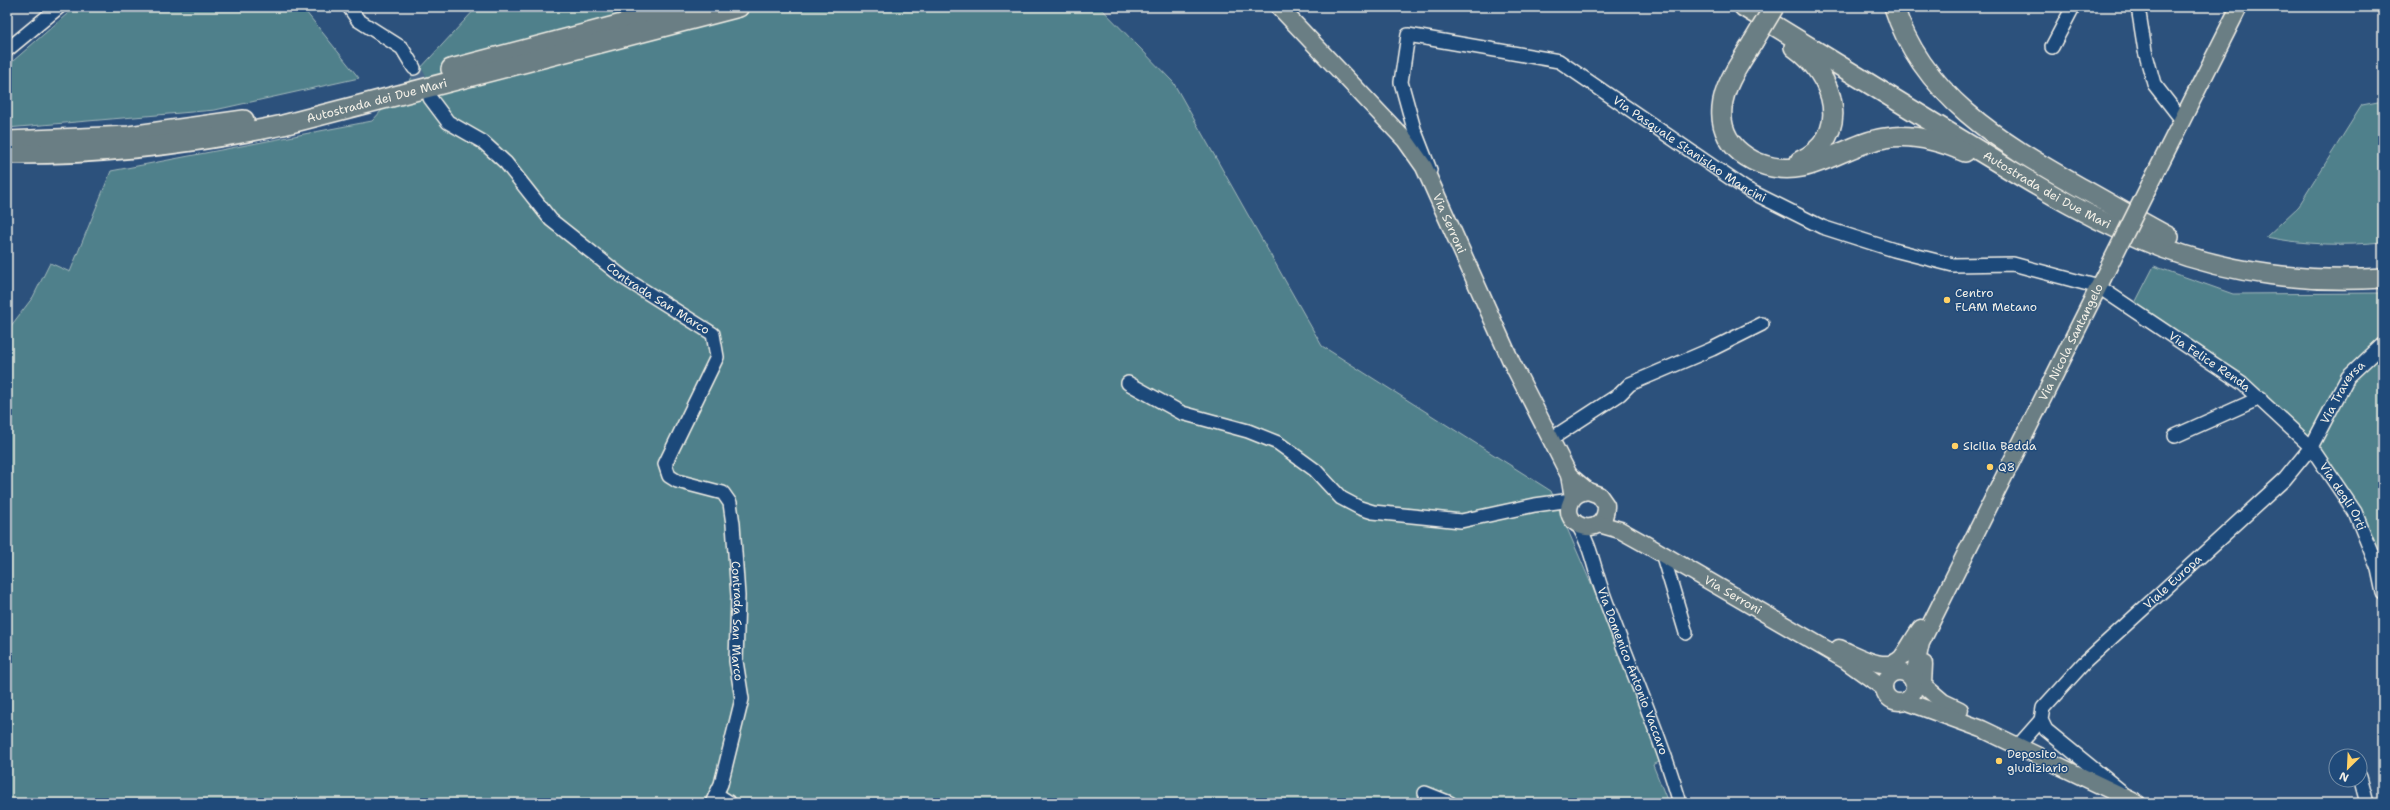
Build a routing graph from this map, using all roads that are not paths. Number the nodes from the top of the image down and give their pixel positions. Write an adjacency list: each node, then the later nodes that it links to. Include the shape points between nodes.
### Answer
1 (59, 7): 16 (street)
2 (349, 7): 17 (street, via 358,20 402,48)
3 (687, 7): 15 (highway, Autostrada dei Due Mari)
4 (739, 7): 15 (highway, Autostrada dei Due Mari)
5 (1279, 7): 22 (main road, Via Serroni)
6 (1730, 7): 23 (highway, via 1798,49 1821,75 1830,92 1833,118 1822,145 1808,157)
7 (1744, 7): 26 (highway, Autostrada dei Due Mari, via 2080,210 2164,248)
8 (1769, 7): 24 (highway, Autostrada dei Due Mari, via 2028,165 2112,211)
9 (1774, 7): 23 (highway, bridge, via 1725,93 1722,107 1724,125 1732,143 1744,155 1760,164)
10 (1894, 7): 24 (highway, via 1904,33 1920,61 1967,115 2025,156)
11 (2073, 7): 14 (street)
12 (2138, 7): 19 (street, via 2145,52 2154,84)
13 (2239, 7): 19 (main road, Via Nicola Santangelo)
14 (2052, 47)
15 (555, 49): 20 (highway, Autostrada dei Due Mari, via 243,120 114,137); 21 (highway, Autostrada dei Due Mari, via 330,114 238,134 131,149)
16 (7, 50)
17 (414, 68)
18 (430, 98): 55 (street, Contrada San Marco, via 448,122 483,142 506,163 551,220 624,278 713,334 717,357 665,464 669,476 677,481 723,493 730,503 738,596 736,661 742,699 721,784)
19 (2182, 120): 28 (main road, Via Nicola Santangelo, bridge)
20 (7, 141)
21 (7, 154)
22 (1425, 163): 28 (street, Via Pasquale Stanislao Mancini, via 1401,82 1408,35 1559,61 1746,189 1822,227 1894,250 1953,265 2013,264); 34 (main road, Via Serroni, via 1511,361)
23 (1780, 168): 26 (highway, via 1803,167 1860,144 1885,138 1909,136 1926,139 1956,148 1976,158 2077,216 2136,245 2193,264)
24 (2169, 237): 25 (highway, Autostrada dei Due Mari, via 2270,262 2326,266)
25 (2383, 265)
26 (2245, 271): 27 (highway, Autostrada dei Due Mari, via 2325,280)
27 (2383, 278)
28 (2100, 284): 32 (street, Via Felice Renda); 42 (main road, Via Nicola Santangelo)
29 (1762, 324): 34 (street, via 1630,384 1620,394)
30 (2383, 344): 35 (street, Via Traversa, via 2348,377)
31 (1128, 383): 38 (street, via 1182,413 1248,431 1278,443 1309,465 1341,498 1374,512 1461,521 1535,505)
32 (2260, 398): 33 (street); 35 (street, Via Felice Renda)
33 (2174, 436)
34 (1551, 439): 36 (main road, Via Serroni)
35 (2311, 447): 41 (street, Via degli Orti, via 2356,512 2378,569); 50 (street, Viale Europa, via 2285,479 2084,663 2043,708)
36 (1569, 475): 37 (main road, Via Serroni); 38 (main road, Via Serroni)
37 (1588, 491): 38 (main road, via 1582,491); 39 (main road, Via Serroni, via 1594,492 1603,500)
38 (1570, 508): 39 (main road, via 1583,527)
39 (1596, 525): 40 (main road, Via Serroni, via 1620,530); 59 (street, Via Domenico Antonio Vaccaro, via 1602,592 1645,701)
40 (1662, 553): 43 (street); 45 (main road, Via Serroni)
41 (2383, 593)
42 (1934, 616): 44 (main road, Via Nicola Santangelo); 45 (main road, via 1896,661 1882,664 1838,647); 51 (main road, via 1935,632 1923,669 1924,685 1944,702 1960,709)
43 (1686, 633)
44 (1921, 643): 47 (main road); 49 (main road, Via Nicola Santangelo)
45 (1815, 644): 46 (main road, Via Serroni)
46 (1845, 660): 47 (main road, via 1878,672); 48 (main road)
47 (1894, 672): 48 (main road, via 1886,678); 49 (main road, via 1907,673)
48 (1884, 688): 49 (main road, via 1892,700)
49 (1911, 690): 51 (main road, via 1951,716)
50 (2041, 720): 52 (street, Viale Europa); 56 (street, via 2046,730 2061,744)
51 (1982, 729): 52 (main road)
52 (2018, 746): 56 (main road)
53 (2363, 788): 60 (street)
54 (1425, 793): 58 (street)
55 (714, 798): 57 (street)
56 (2132, 800)
57 (730, 803)
58 (1450, 803)
59 (1680, 803)
60 (2367, 803)

